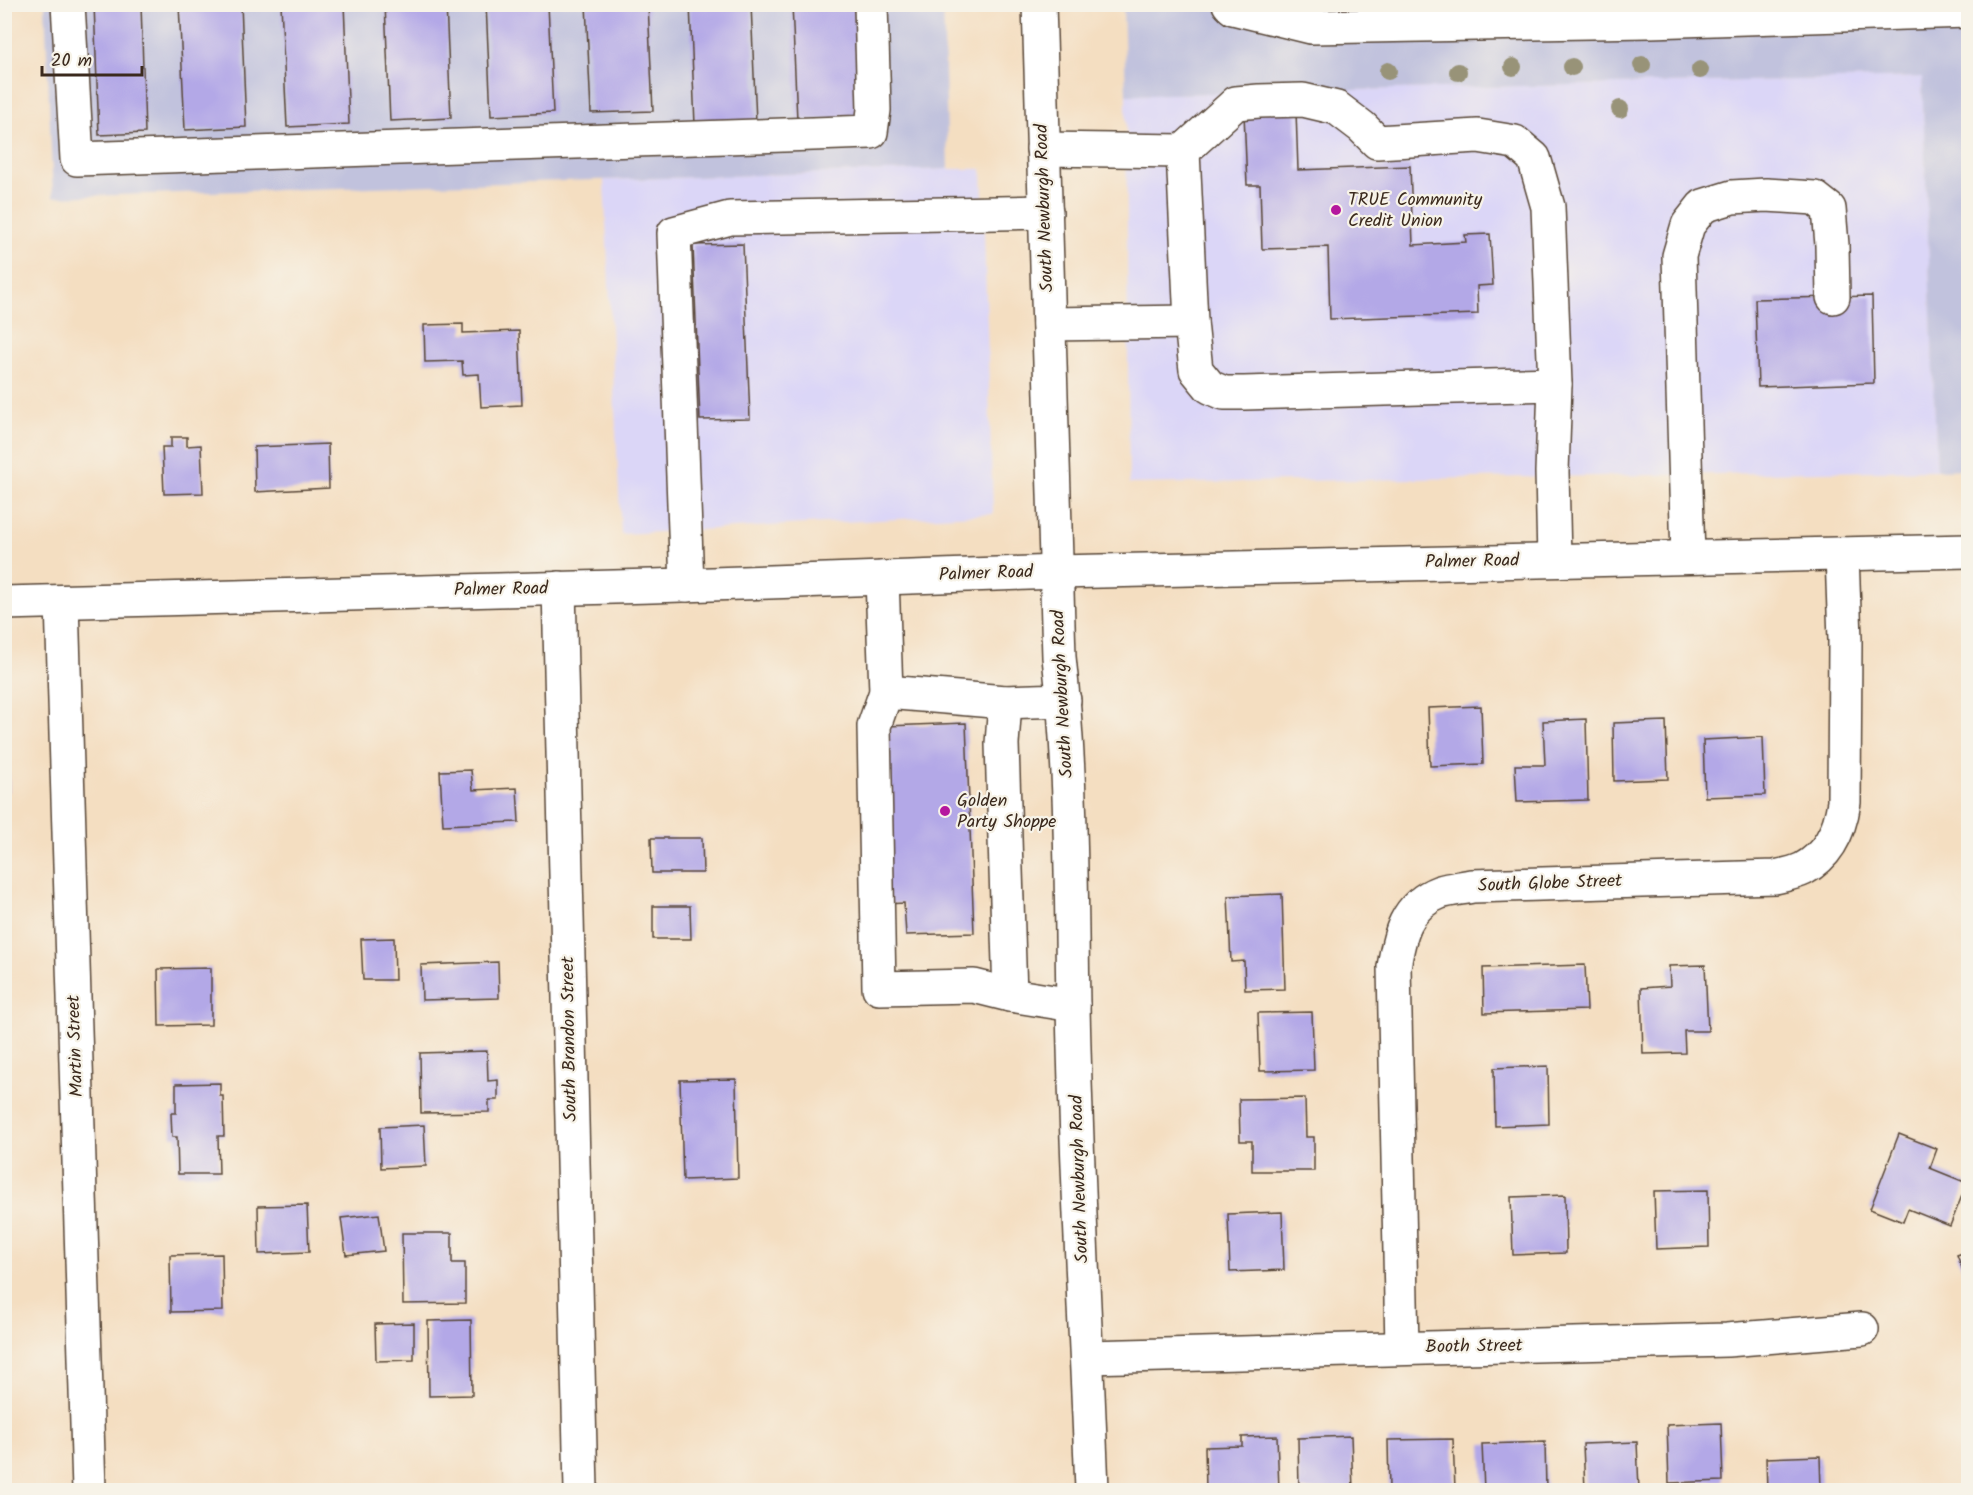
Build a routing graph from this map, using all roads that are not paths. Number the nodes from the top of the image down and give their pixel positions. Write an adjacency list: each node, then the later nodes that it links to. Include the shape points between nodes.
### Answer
1 (68, 4): 2 (street, via 77,159 871,132)
2 (871, 4)
3 (1039, 4): 6 (street, South Newburgh Road)
4 (1229, 4): 5 (street, via 1311,27)
5 (1968, 11)
6 (1043, 149): 7 (street); 8 (street, South Newburgh Road)
7 (1183, 151): 10 (street); 12 (street, via 1236,103 1259,101 1303,100 1337,108 1377,142 1478,136 1515,142 1534,158 1548,207)
8 (1046, 212): 11 (street, South Newburgh Road); 19 (street, via 730,218 674,233)
9 (1833, 297): 15 (street, via 1829,209 1815,198 1732,197 1703,207 1688,225 1679,256)
10 (1191, 322): 11 (street); 12 (street, via 1196,370 1210,387 1224,393)
11 (1049, 324): 17 (street, South Newburgh Road)
12 (1555, 384): 16 (street)
13 (1968, 551): 14 (street, Palmer Road)
14 (1842, 554): 15 (street, Palmer Road); 29 (street, South Globe Street, via 1844,802 1838,833 1823,854 1802,870 1775,877 1472,886 1440,892 1407,920 1398,937 1394,967)
15 (1688, 557): 16 (street, Palmer Road)
16 (1554, 560): 17 (street, Palmer Road)
17 (1057, 572): 18 (street, Palmer Road); 24 (street, South Newburgh Road)
18 (882, 578): 19 (street, Palmer Road); 23 (street)
19 (687, 585): 20 (street, Palmer Road)
20 (559, 588): 21 (street, Palmer Road); 32 (street, South Brandon Street)
21 (62, 602): 22 (street, Palmer Road); 31 (street, Martin Street)
22 (4, 603)
23 (886, 692): 25 (street); 26 (street, via 874,726 879,988 974,987)
24 (1064, 700): 25 (street); 27 (street, South Newburgh Road)
25 (1005, 702): 26 (street, via 1002,744)
26 (1010, 995): 27 (street)
27 (1073, 1005): 30 (street, South Newburgh Road)
28 (1862, 1329): 29 (street, Booth Street, via 1727,1340)
29 (1402, 1348): 30 (street, Booth Street)
30 (1087, 1357): 33 (street, South Newburgh Road)
31 (89, 1491)
32 (581, 1491)
33 (1092, 1491)

